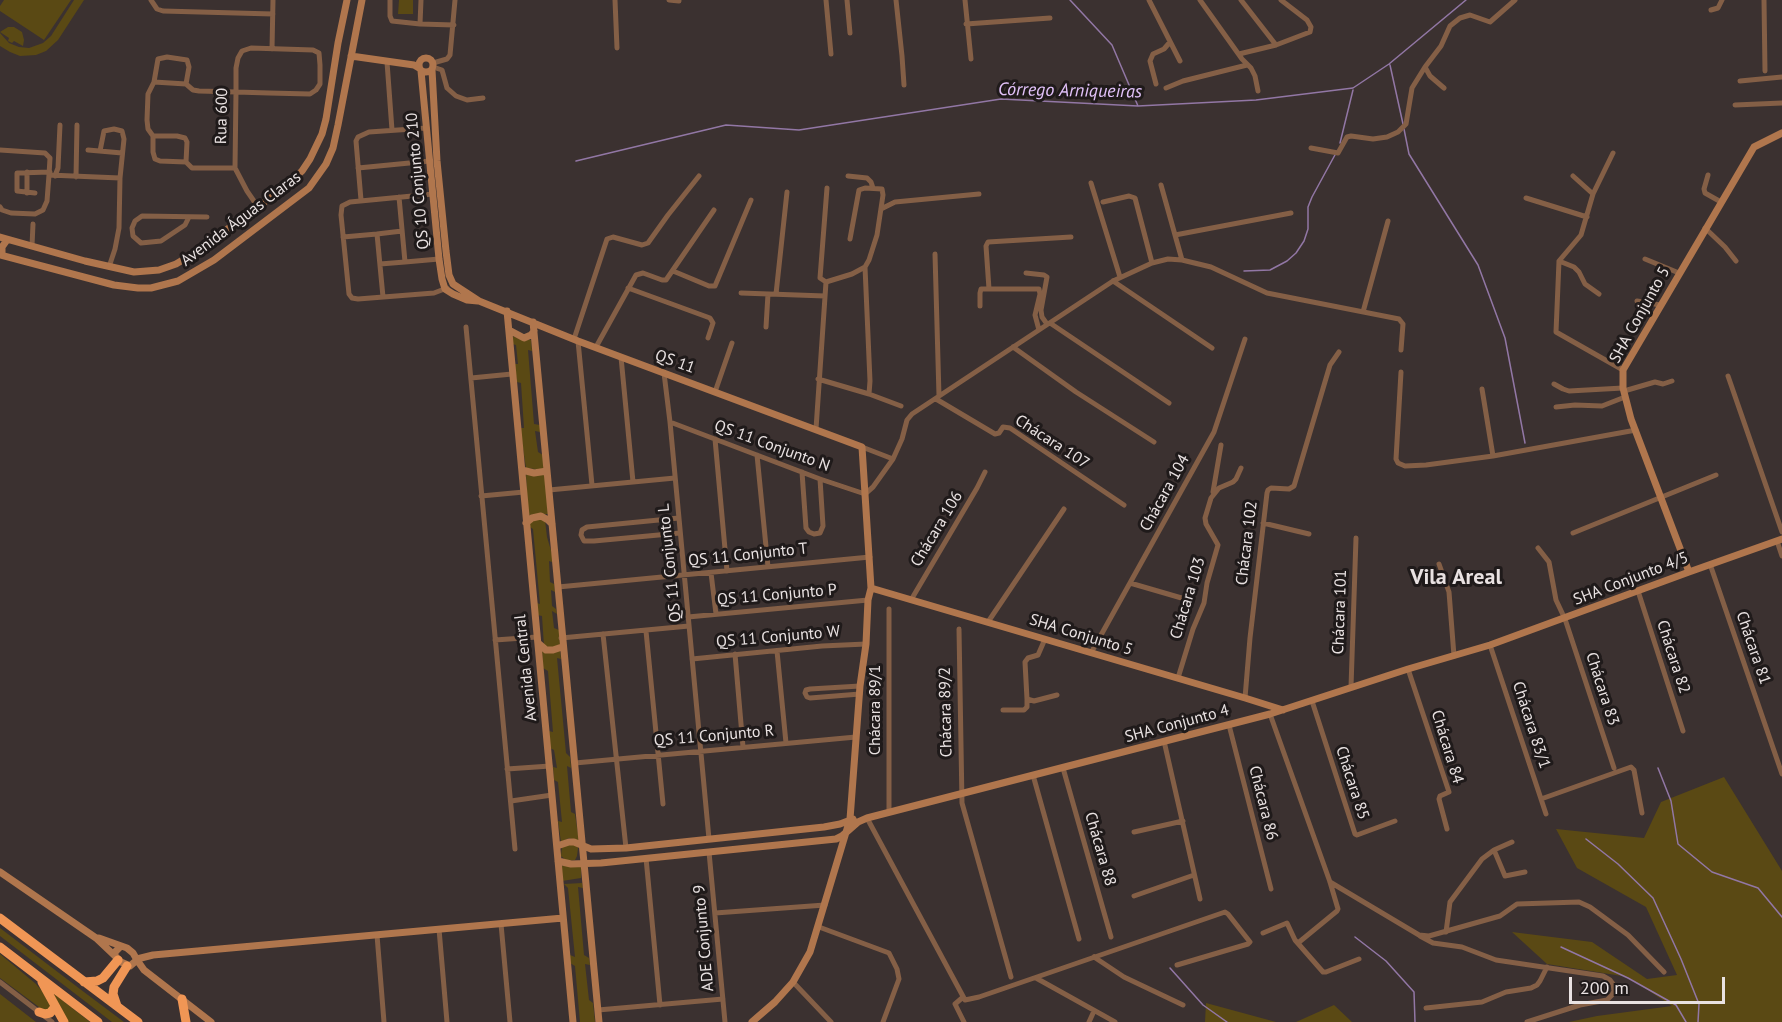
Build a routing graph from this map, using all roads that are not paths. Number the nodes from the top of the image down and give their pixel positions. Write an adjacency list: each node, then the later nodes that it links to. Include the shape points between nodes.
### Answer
1 (151, 0): 23 (street, via 163,11)
2 (273, 0): 23 (street)
3 (390, 0): 25 (street, via 392,21)
4 (421, 0): 25 (street)
5 (455, 0): 27 (street)
6 (615, 0): 31 (street)
7 (669, 0): 20 (street)
8 (826, 0): 33 (street)
9 (847, 0): 28 (street)
10 (896, 0): 49 (street)
11 (965, 0): 26 (street)
12 (1149, 0): 29 (street)
13 (1200, 0): 34 (street)
14 (1241, 0): 30 (street)
15 (1281, 0): 30 (street, via 1307,20 1311,29)
16 (1515, 0): 41 (street, via 1490,22 1470,15 1454,21 1442,46)
17 (1722, 0): 22 (street, via 1718,8)
18 (1764, 0): 43 (street)
19 (347, 1): 21 (street); 97 (street, Avenida Águas Claras, via 326,119 316,147 296,178)
20 (679, 2)
21 (362, 3): 35 (street, Avenida Águas Claras)
22 (1711, 10)
23 (273, 14): 32 (street)
24 (1050, 18): 26 (street)
25 (420, 24): 27 (street)
26 (966, 24): 36 (street)
27 (454, 25): 42 (street, via 450,55)
28 (850, 33)
29 (1170, 42): 37 (street); 48 (street, via 1150,61)
30 (1276, 45): 34 (street)
31 (617, 48)
32 (272, 49): 53 (street, Rua 600, via 251,48 239,54); 53 (street, via 319,53 317,89 310,94)
33 (831, 54)
34 (1239, 54): 39 (street)
35 (351, 56): 38 (street); 123 (street, Avenida Águas Claras, via 333,148 319,176 309,188)
36 (971, 59)
37 (1180, 61)
38 (387, 62): 40 (street); 60 (street)
39 (1247, 65): 50 (street); 52 (street, via 1255,76)
40 (420, 66): 42 (street, via 427,72); 42 (street, via 429,58); 59 (street, QS 10 Conjunto 210)
41 (1425, 66): 51 (street); 63 (street, via 1412,88 1406,124 1398,132 1373,139 1347,137 1338,153)
42 (433, 67): 54 (street, via 441,70 447,88 456,96 467,100); 139 (street, QS 10 Conjunto 210, via 446,251)
43 (1765, 71)
44 (1782, 77): 46 (street)
45 (154, 81): 47 (street); 47 (street, via 158,59 184,58 189,67); 62 (street, via 148,94 147,120)
46 (1740, 81)
47 (186, 84): 53 (street, via 193,90)
48 (1156, 84)
49 (904, 85)
50 (1166, 88)
51 (1444, 88)
52 (1258, 91)
53 (236, 92): 71 (street, Rua 600)
54 (483, 98)
55 (1782, 103): 56 (street)
56 (1736, 105)
57 (60, 125): 74 (street, via 58,168)
58 (77, 125): 79 (street)
59 (427, 128): 60 (street); 69 (street, QS 10 Conjunto 210)
60 (392, 130): 72 (street, via 358,137)
61 (1782, 133): 96 (street, SHA Conjunto 5, via 1754,147)
62 (153, 136): 70 (street, via 154,159); 70 (street, via 185,138)
63 (1311, 148)
64 (0, 150): 74 (street, via 45,153 50,158)
65 (88, 150): 66 (street)
66 (100, 151): 67 (street); 67 (street, via 102,133 114,129 123,134)
67 (122, 153): 80 (street)
68 (1613, 153): 90 (street)
69 (430, 161): 72 (street); 88 (street, QS 10 Conjunto 210)
70 (186, 162): 71 (street, via 192,168)
71 (235, 168): 97 (street, Rua 600)
72 (358, 168): 93 (street)
73 (27, 172): 74 (street); 86 (street); 86 (street, via 16,174 16,190)
74 (51, 174): 79 (street); 99 (street, via 43,210 24,214)
75 (1708, 175): 96 (street, via 1705,193)
76 (699, 176): 165 (street, via 648,243 607,239)
77 (848, 176): 84 (street, via 867,178)
78 (1573, 176): 90 (street)
79 (76, 177): 80 (street)
80 (120, 178): 107 (street)
81 (1091, 183): 136 (street)
82 (1161, 185): 112 (street)
83 (826, 188): 138 (street, via 820,278)
84 (873, 188): 98 (street, via 883,190); 116 (street, via 858,192)
85 (787, 192): 146 (street)
86 (27, 193): 87 (street)
87 (35, 193)
88 (433, 194): 91 (street); 121 (street, QS 10 Conjunto 210)
89 (979, 194): 98 (street, via 895,202)
90 (1593, 194): 104 (street)
91 (399, 198): 93 (street); 110 (street)
92 (1526, 198): 104 (street)
93 (361, 200): 113 (street, via 342,206)
94 (751, 200): 133 (street, via 715,286)
95 (1103, 202): 128 (street, via 1135,198)
96 (1720, 202): 109 (street, SHA Conjunto 5)
97 (258, 207): 118 (street, Avenida Águas Claras)
98 (881, 209): 131 (street, via 872,255)
99 (1, 210)
100 (714, 210): 133 (street)
101 (1291, 213): 112 (street)
102 (189, 217): 103 (street); 108 (street, via 142,216); 108 (street, via 182,227 154,243 135,239)
103 (207, 217)
104 (1587, 217): 125 (street, via 1581,235)
105 (1388, 221): 155 (street)
106 (33, 224): 117 (street)
107 (119, 228): 108 (street); 130 (street)
108 (132, 228)
109 (1705, 228): 126 (street); 135 (street, SHA Conjunto 5)
110 (402, 231): 111 (street); 127 (street)
111 (377, 234): 113 (street); 129 (street)
112 (1175, 235): 124 (street)
113 (343, 237): 149 (street, via 350,296)
114 (1071, 237): 143 (street, via 988,242)
115 (4, 238): 117 (street, Avenida Águas Claras); 120 (street)
116 (850, 239)
117 (32, 246): 130 (street, Avenida Águas Claras)
118 (204, 246): 123 (street, via 205,254); 132 (street, Avenida Águas Claras)
119 (935, 254): 186 (street)
120 (1, 255): 140 (street, Avenida Águas Claras, via 114,285)
121 (438, 259): 127 (street); 142 (street, QS 10 Conjunto 210)
122 (1645, 259): 135 (street)
123 (214, 260): 140 (street, Avenida Águas Claras, via 186,277)
124 (1182, 260): 128 (street); 155 (street, via 1210,267 1268,293)
125 (1559, 261): 147 (street, via 1574,267 1585,284); 173 (street, via 1556,332)
126 (1736, 261)
127 (405, 262): 129 (street)
128 (1152, 263): 136 (street)
129 (380, 264): 149 (street)
130 (109, 267): 132 (street, Avenida Águas Claras, via 134,272)
131 (865, 267): 138 (street); 185 (street)
132 (159, 270): 140 (street)
133 (673, 271): 141 (street, via 664,280 639,273)
134 (1026, 273): 157 (street, via 1047,277 1041,310)
135 (1679, 273): 152 (street, SHA Conjunto 5)
136 (1120, 277): 137 (street)
137 (1113, 281): 157 (street); 169 (street)
138 (826, 282): 148 (street)
139 (453, 284): 142 (street); 150 (street, QS 11)
140 (160, 285)
141 (628, 288): 163 (street, via 710,318 713,323); 167 (street)
142 (445, 289): 149 (street); 150 (street, QS 11)
143 (989, 289): 153 (street, via 981,289); 161 (street, via 1038,289 1035,315)
144 (741, 293): 145 (street)
145 (768, 294): 146 (street); 159 (street)
146 (776, 294): 148 (street)
147 (1599, 294)
148 (825, 296): 179 (street)
149 (384, 297)
150 (479, 301): 154 (street, QS 11)
151 (1637, 301): 152 (street)
152 (1660, 305): 173 (street, SHA Conjunto 5)
153 (980, 306)
154 (507, 311): 156 (street, QS 11); 160 (street, Avenida Central)
155 (1363, 312): 170 (street, via 1401,320)
156 (533, 322): 162 (street); 165 (street, QS 11)
157 (1048, 324): 161 (street); 187 (street)
158 (466, 327): 178 (street)
159 (766, 327)
160 (509, 330): 162 (street, via 524,338); 176 (street, Avenida Central)
161 (1039, 330): 168 (street)
162 (534, 331): 202 (street)
163 (708, 338)
164 (1245, 339): 238 (street, Chácara 104, via 1214,432)
165 (576, 340): 167 (street, QS 11); 209 (street)
166 (732, 343): 183 (street)
167 (596, 347): 172 (street, QS 11)
168 (1013, 347): 186 (street); 194 (street)
169 (1212, 348)
170 (1401, 350)
171 (1339, 352): 220 (street, Chácara 102, via 1330,365 1296,482 1289,489 1268,490)
172 (621, 357): 175 (street, QS 11); 208 (street)
173 (1623, 370): 184 (street, SHA Conjunto 5)
174 (1401, 372): 198 (street, via 1398,463 1426,465)
175 (664, 373): 183 (street, QS 11); 190 (street, QS 11 Conjunto L)
176 (512, 374): 178 (street); 201 (street, Avenida Central)
177 (1728, 376): 224 (street)
178 (471, 378): 214 (street)
179 (819, 379): 185 (street); 191 (street)
180 (1672, 381): 184 (street, via 1654,382)
181 (1554, 384): 184 (street, via 1569,391)
182 (1482, 389): 198 (street)
183 (715, 392): 191 (street, QS 11)
184 (1624, 392): 189 (street, via 1602,406); 192 (street, SHA Conjunto 5)
185 (869, 394): 188 (street)
186 (938, 398): 199 (street, via 908,418); 216 (street, Chácara 107, via 995,434 1003,427 1010,428)
187 (1169, 403)
188 (901, 406)
189 (1556, 407)
190 (670, 422): 193 (street, QS 11 Conjunto N); 206 (street, QS 11 Conjunto L)
191 (816, 429): 196 (street, QS 11)
192 (1636, 430): 198 (street); 215 (street, SHA Conjunto 5)
193 (715, 439): 197 (street, QS 11 Conjunto N); 234 (street)
194 (1154, 442)
195 (1221, 445): 213 (street, Chácara 103)
196 (862, 447): 199 (street); 212 (street)
197 (757, 454): 203 (street, QS 11 Conjunto N); 233 (street)
198 (1493, 456)
199 (893, 459): 212 (street)
200 (1241, 468): 213 (street, via 1236,479)
201 (522, 470): 202 (street); 211 (street, Avenida Central)
202 (547, 471): 210 (street)
203 (802, 472): 207 (street, QS 11 Conjunto N); 207 (street, via 806,528 814,534 820,533 823,526)
204 (985, 472): 244 (street, Chácara 106)
205 (1716, 475): 215 (street)
206 (675, 478): 208 (street); 218 (street, QS 11 Conjunto L)
207 (820, 479): 212 (street, QS 11 Conjunto N)
208 (633, 482): 209 (street)
209 (591, 485): 210 (street)
210 (549, 490): 221 (street)
211 (524, 492): 214 (street); 219 (street, Avenida Central)
212 (865, 494): 230 (street)
213 (1213, 494): 267 (street, Chácara 103, via 1205,518 1218,545 1204,603)
214 (481, 496): 256 (street)
215 (1660, 496): 223 (street); 235 (street, SHA Conjunto 5)
216 (1124, 505)
217 (1064, 509): 249 (street)
218 (679, 518): 222 (street, QS 11 Conjunto L); 222 (street, via 587,527 581,535 584,540 594,541)
219 (526, 523): 221 (street, via 541,516); 257 (street, Avenida Central)
220 (1263, 523): 225 (street); 271 (street, Chácara 102)
221 (552, 524): 239 (street)
222 (680, 532): 237 (street, QS 11 Conjunto L)
223 (1573, 532)
224 (1782, 532)
225 (1309, 534)
226 (1356, 538): 268 (street, Chácara 101)
227 (1779, 540): 229 (street); 232 (street, SHA Conjunto 4/5)
228 (1538, 548): 248 (street, Chácara 83, via 1549,562 1556,600)
229 (1782, 556)
230 (870, 557): 233 (street, QS 11 Conjunto T); 240 (street)
231 (1439, 564): 264 (street, via 1449,592)
232 (1710, 564): 235 (street, SHA Conjunto 4/5); 288 (street, Chácara 81)
233 (768, 567): 234 (street, QS 11 Conjunto T)
234 (727, 571): 236 (street, QS 11 Conjunto T)
235 (1689, 572): 241 (street, SHA Conjunto 4/5)
236 (711, 573): 237 (street, QS 11 Conjunto T); 246 (street)
237 (684, 575): 239 (street, QS 11 Conjunto T); 247 (street, QS 11 Conjunto L)
238 (1130, 582): 242 (street); 262 (street, Chácara 104)
239 (558, 587): 254 (street)
240 (871, 588): 243 (street); 244 (street, SHA Conjunto 5)
241 (1638, 591): 248 (street, SHA Conjunto 4/5); 280 (street, Chácara 82)
242 (1185, 599)
243 (868, 600): 246 (street, QS 11 Conjunto P); 258 (street)
244 (911, 600): 249 (street, SHA Conjunto 5)
245 (889, 609): 301 (street, Chácara 89/1)
246 (716, 614): 247 (street, QS 11 Conjunto P)
247 (688, 617): 250 (street, QS 11 Conjunto L)
248 (1565, 619): 259 (street, SHA Conjunto 4/5); 292 (street, Chácara 83)
249 (988, 622): 255 (street, SHA Conjunto 5)
250 (689, 626): 252 (street); 265 (street, QS 11 Conjunto L)
251 (959, 629): 296 (street, Chácara 89/2)
252 (646, 631): 253 (street); 286 (street)
253 (603, 634): 254 (street); 287 (street)
254 (561, 638): 260 (street)
255 (1045, 639): 262 (street, SHA Conjunto 5); 272 (street, via 1038,655 1025,662)
256 (495, 640): 257 (street); 293 (street)
257 (537, 640): 260 (street, via 549,650); 290 (street, Avenida Central)
258 (866, 644): 261 (street, QS 11 Conjunto W); 269 (street)
259 (1490, 645): 264 (street, SHA Conjunto 4); 298 (street, Chácara 83/1)
260 (562, 647): 289 (street)
261 (777, 651): 263 (street, QS 11 Conjunto W); 283 (street)
262 (1091, 652): 267 (street, SHA Conjunto 5)
263 (735, 654): 265 (street, QS 11 Conjunto W); 284 (street)
264 (1454, 656): 266 (street, SHA Conjunto 4)
265 (692, 659): 285 (street, QS 11 Conjunto L)
266 (1408, 669): 268 (street, SHA Conjunto 4); 309 (street, Chácara 84, via 1449,792 1439,798)
267 (1178, 678): 271 (street, SHA Conjunto 5)
268 (1351, 687): 273 (street, SHA Conjunto 4)
269 (860, 690): 269 (street, via 810,688 805,693 810,698); 281 (street)
270 (1057, 695): 272 (street)
271 (1245, 698): 274 (street, SHA Conjunto 5)
272 (1027, 699): 275 (street, via 1024,710)
273 (1312, 701): 276 (street, SHA Conjunto 4); 307 (street, Chácara 85, via 1355,834)
274 (1263, 703): 276 (street, SHA Conjunto 5); 278 (street)
275 (1003, 710)
276 (1283, 710): 277 (street, SHA Conjunto 4)
277 (1270, 714): 278 (street, SHA Conjunto 4); 334 (street)
278 (1260, 717): 279 (street, SHA Conjunto 4)
279 (1229, 724): 282 (street, SHA Conjunto 4); 335 (street, Chácara 86)
280 (1683, 731)
281 (856, 737): 283 (street, QS 11 Conjunto R); 305 (street)
282 (1164, 741): 291 (street, SHA Conjunto 4); 306 (street)
283 (786, 743): 284 (street, QS 11 Conjunto R)
284 (743, 747): 285 (street, QS 11 Conjunto R)
285 (701, 751): 286 (street, QS 11 Conjunto R); 314 (street, QS 11 Conjunto L)
286 (658, 754): 287 (street, QS 11 Conjunto R); 300 (street)
287 (616, 758): 289 (street, QS 11 Conjunto R); 321 (street)
288 (1780, 761): 294 (street, Chácara 81)
289 (575, 763): 319 (street)
290 (549, 766): 293 (street); 297 (street, Avenida Central)
291 (1063, 768): 295 (street, SHA Conjunto 4); 349 (street, Chácara 88)
292 (1614, 768)
293 (507, 769): 299 (street)
294 (1782, 774)
295 (1033, 775): 296 (street, SHA Conjunto 4); 351 (street)
296 (960, 794): 301 (street, SHA Conjunto 4); 363 (street, Chácara 89/2)
297 (552, 795): 299 (street); 318 (street, Avenida Central)
298 (1541, 799): 302 (street, via 1630,767 1634,770); 303 (street, Chácara 83/1)
299 (511, 801): 322 (street)
300 (663, 804)
301 (889, 812): 304 (street, SHA Conjunto 4)
302 (1642, 813)
303 (1546, 814)
304 (867, 818): 305 (street, SHA Conjunto 4); 312 (street, SHA Conjunto 4); 369 (street)
305 (850, 819): 308 (street); 312 (street)
306 (1183, 821): 313 (street); 333 (street)
307 (1395, 821)
308 (839, 824): 310 (street); 312 (street)
309 (1447, 829)
310 (783, 831): 311 (street); 317 (street)
311 (767, 832): 314 (street); 320 (street)
312 (847, 832): 315 (street, SHA Conjunto 4); 325 (street)
313 (1134, 832)
314 (709, 839): 321 (street)
315 (831, 840): 317 (street); 325 (street, via 838,843)
316 (1512, 842): 324 (street)
317 (783, 845): 320 (street)
318 (557, 846): 319 (street, via 574,842); 328 (street, Avenida Central)
319 (583, 846): 323 (street); 329 (street)
320 (768, 847): 326 (street)
321 (626, 848): 323 (street)
322 (515, 849)
323 (599, 849): 330 (street)
324 (1494, 850): 332 (street, via 1505,876); 345 (street, via 1482,859 1450,902)
325 (841, 851): 338 (street)
326 (709, 852): 327 (street); 339 (street, ADE Conjunto 9)
327 (646, 858): 330 (street); 372 (street)
328 (558, 861): 329 (street); 341 (street, Avenida Central)
329 (584, 863): 330 (street); 377 (street)
330 (601, 863)
331 (0, 872): 350 (street)
332 (1525, 872)
333 (1194, 875): 336 (street); 337 (street)
334 (1330, 882): 347 (street); 352 (street, via 1338,910)
335 (1271, 889)
336 (1134, 896)
337 (1200, 899)
338 (825, 904): 339 (street); 343 (street)
339 (715, 913): 371 (street, ADE Conjunto 9)
340 (0, 918): 367 (highway)
341 (563, 918): 342 (street); 389 (street, Avenida Central)
342 (501, 924): 344 (street); 388 (street)
343 (819, 927): 368 (street); 394 (street, via 889,953 899,978)
344 (439, 929): 348 (street); 387 (street)
345 (1446, 932): 347 (street); 362 (street, via 1500,916 1517,904 1579,903 1628,935)
346 (1263, 933): 352 (street, via 1287,923)
347 (1419, 934): 361 (street, via 1433,943 1462,947 1490,959)
348 (377, 935): 355 (street); 386 (street)
349 (1111, 937)
350 (96, 938): 354 (street); 357 (street)
351 (1078, 939)
352 (1298, 943): 358 (street, via 1323,972)
353 (0, 947): 365 (highway)
354 (125, 948): 355 (street); 357 (street, via 116,952); 359 (street)
355 (153, 955): 359 (street)
356 (1094, 957): 360 (street, via 1224,913 1250,941); 364 (street); 373 (street)
357 (116, 958): 359 (street); 367 (highway, via 103,978)
358 (1359, 959)
359 (133, 963): 370 (street); 374 (highway, via 114,987)
360 (1177, 965)
361 (1547, 967): 376 (street, via 1531,988 1506,992 1482,1002); 398 (street, via 1603,976 1613,984 1614,991 1607,1000)
362 (1664, 972)
363 (1011, 977)
364 (1036, 978): 369 (street, via 979,997); 378 (street)
365 (40, 980): 375 (highway); 382 (highway)
366 (0, 982): 379 (street)
367 (84, 982): 374 (highway)
368 (793, 982): 392 (street); 393 (street)
369 (962, 998): 395 (street, via 955,1004)
370 (182, 999): 384 (highway); 385 (street)
371 (723, 999): 372 (street); 391 (street, ADE Conjunto 9)
372 (660, 1005): 377 (street)
373 (1183, 1005)
374 (117, 1006): 383 (highway)
375 (55, 1007): 379 (highway, via 50,1013); 381 (highway)
376 (1426, 1008)
377 (598, 1010): 390 (street)
378 (1094, 1011): 396 (street); 397 (street)
379 (39, 1012): 380 (street)
380 (52, 1022)
381 (64, 1022)
382 (98, 1022)
383 (138, 1022)
384 (186, 1022)
385 (212, 1022)
386 (384, 1022)
387 (447, 1022)
388 (510, 1022)
389 (573, 1022)
390 (599, 1022)
391 (725, 1022)
392 (752, 1022)
393 (831, 1022)
394 (883, 1022)
395 (964, 1022)
396 (1089, 1022)
397 (1115, 1022)
398 (1527, 1022)

